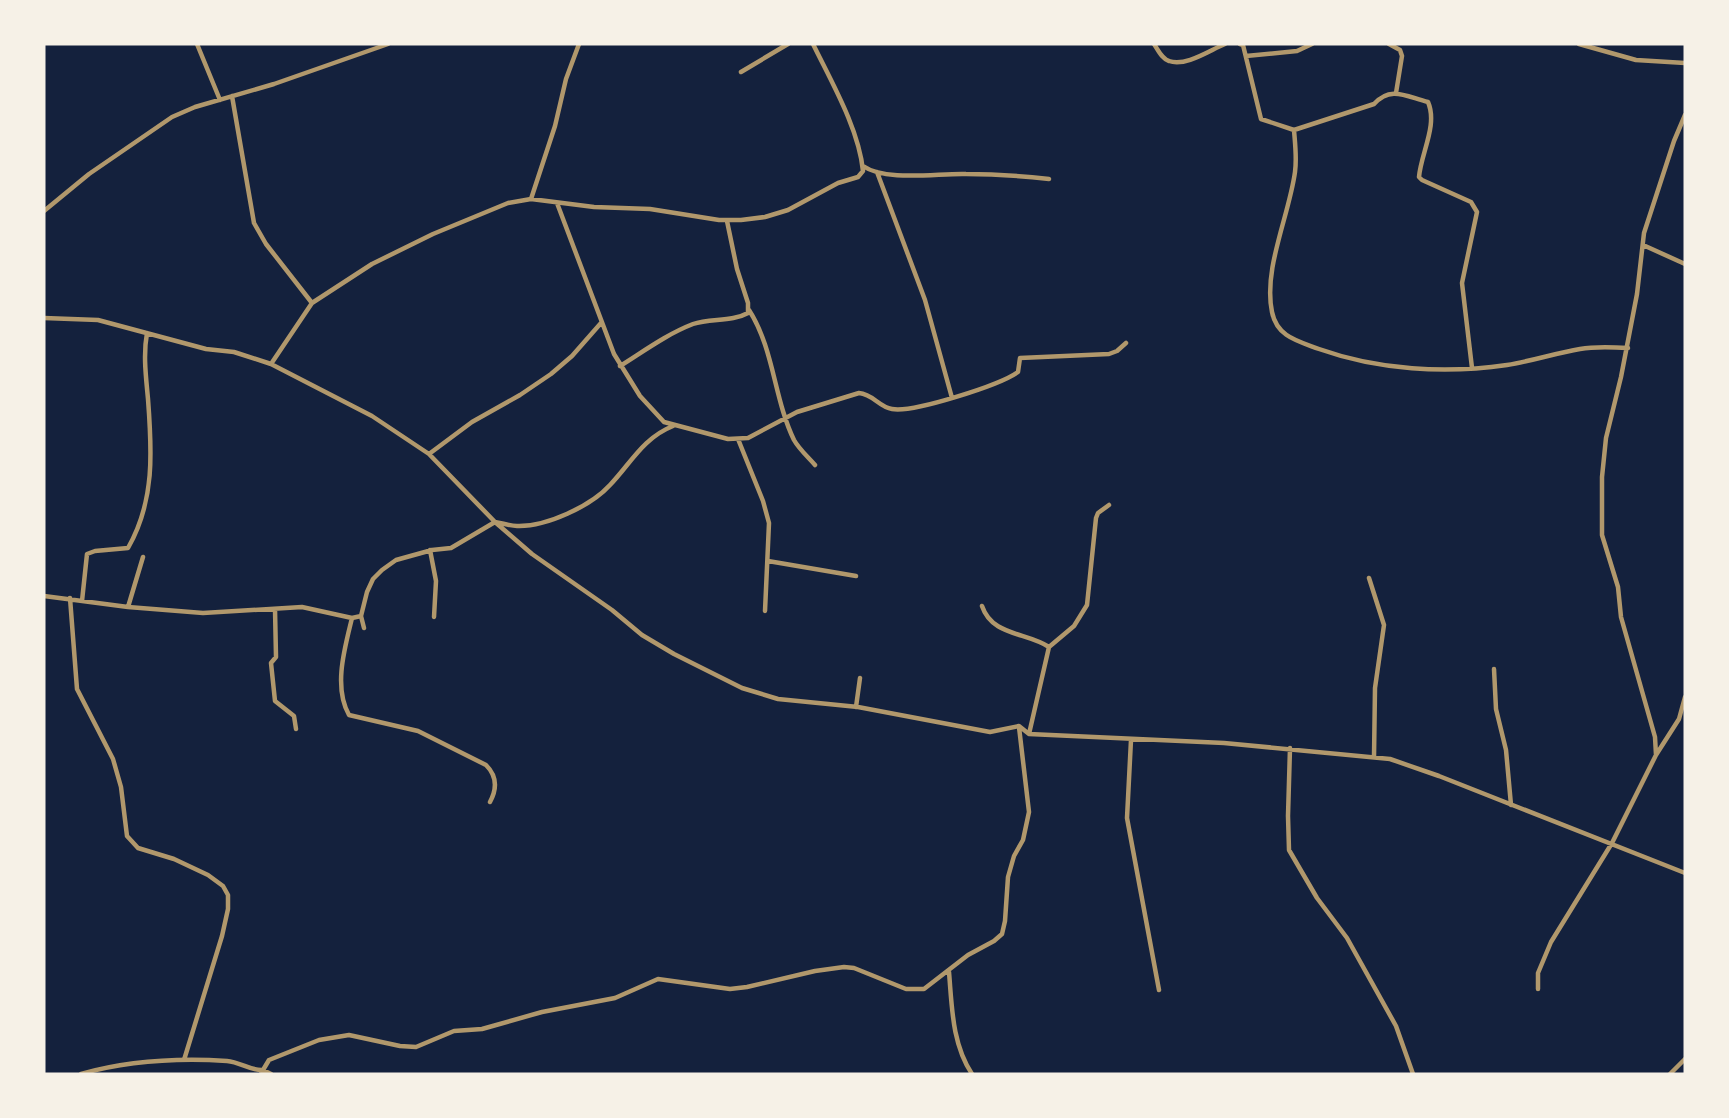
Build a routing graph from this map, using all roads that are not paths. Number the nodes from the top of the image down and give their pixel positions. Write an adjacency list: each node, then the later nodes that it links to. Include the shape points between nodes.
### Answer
1 (197, 44): 17 (street)
2 (388, 44): 16 (street)
3 (579, 44): 23 (street)
4 (788, 44): 14 (street)
5 (813, 44): 20 (street)
6 (1154, 44): 7 (street, via 1171,62)
7 (1225, 44)
8 (1240, 44): 12 (street)
9 (1312, 44): 12 (street, via 1297,51)
10 (1389, 44): 15 (street, via 1402,56)
11 (1579, 44): 13 (street, via 1636,60)
12 (1246, 56): 19 (street, via 1261,119)
13 (1685, 63)
14 (741, 72)
15 (1396, 93): 19 (street); 38 (street, via 1429,102 1432,111 1419,177 1471,202 1478,212 1462,283)
16 (232, 96): 17 (street); 29 (street, via 254,223)
17 (220, 100): 25 (street, via 172,117)
18 (1685, 115): 27 (street, via 1651,208)
19 (1294, 130): 38 (street, via 1296,169 1271,295 1279,330 1329,352 1388,366)
20 (863, 165): 21 (street); 26 (street, via 858,177 788,210)
21 (877, 172): 22 (street); 39 (street, via 925,300)
22 (1049, 179)
23 (531, 199): 24 (street); 29 (street, via 488,210 433,234 372,264)
24 (557, 203): 26 (street, via 650,209); 32 (street)
25 (44, 211)
26 (727, 221): 30 (street)
27 (1643, 245): 28 (street); 35 (street)
28 (1685, 264)
29 (313, 303): 36 (street)
30 (749, 310): 37 (street, via 745,315 690,326); 40 (street, via 759,325)
31 (44, 318): 33 (street, via 98,320)
32 (601, 323): 37 (street); 43 (street, via 551,374)
33 (147, 333): 36 (street); 54 (street, via 149,495 128,548 87,554)
34 (1126, 343): 39 (street, via 1109,354 1020,358 1018,372 1007,380)
35 (1628, 348): 38 (street, via 1578,349); 73 (street, via 1606,438 1602,535)
36 (271, 364): 43 (street, via 372,416)
37 (620, 366): 41 (street, via 654,413)
38 (1472, 368)
39 (952, 398): 40 (street, via 899,410 859,393)
40 (785, 418): 42 (street); 44 (street)
41 (673, 426): 42 (street); 46 (street, via 648,440 590,504 518,526)
42 (738, 439): 49 (street, via 769,523)
43 (429, 454): 46 (street)
44 (815, 466)
45 (1109, 505): 63 (street, via 1096,518 1087,605 1074,626)
46 (495, 522): 47 (street, via 451,548); 67 (street, via 532,554 674,654 742,688 778,699)
47 (430, 550): 59 (street, via 396,560 382,570 367,592); 60 (street, via 436,581)
48 (143, 556): 56 (street)
49 (767, 561): 50 (street); 58 (street)
50 (856, 576)
51 (1369, 578): 74 (street, via 1384,625 1375,688)
52 (44, 596): 53 (street)
53 (70, 598): 54 (street); 83 (street, via 77,689 113,759 127,836 138,848 208,875 228,895 222,936)
54 (82, 601): 56 (street)
55 (982, 606): 63 (street, via 991,624)
56 (128, 607): 57 (street, via 203,613)
57 (275, 609): 61 (street, via 302,607); 69 (street, via 272,692 275,701 294,716)
58 (765, 611)
59 (361, 616): 61 (street); 62 (street)
60 (434, 617)
61 (352, 618): 75 (street, via 342,677 349,715 418,731 486,765 494,781)
62 (364, 628)
63 (1049, 647): 70 (street)
64 (1494, 669): 76 (street)
65 (860, 678): 67 (street)
66 (1685, 697): 73 (street, via 1679,719)
67 (856, 707): 68 (street, via 990,732)
68 (1019, 726): 70 (street); 79 (street, via 1029,812 1008,877 1002,934)
69 (296, 730)
70 (1029, 734): 71 (street)
71 (1131, 740): 72 (street); 81 (street, via 1127,818)
72 (1290, 748): 74 (street); 88 (street, via 1289,850 1347,938 1396,1026)
73 (1656, 755): 77 (street)
74 (1374, 757): 76 (street)
75 (490, 802)
76 (1511, 804): 77 (street)
77 (1612, 843): 78 (street); 80 (street, via 1550,942 1538,973)
78 (1685, 873)
79 (949, 971): 84 (street, via 931,986 915,991 844,967 730,989 658,979 615,998 482,1029 454,1031 416,1047 349,1035 319,1040 269,1060); 87 (street, via 955,1033)
80 (1538, 989)
81 (1159, 990)
82 (1685, 1059): 89 (street)
83 (184, 1060): 84 (street, via 231,1061); 85 (street, via 112,1066)
84 (262, 1072): 86 (street)
85 (80, 1074)
86 (271, 1074)
87 (972, 1074)
88 (1413, 1074)
89 (1670, 1074)

